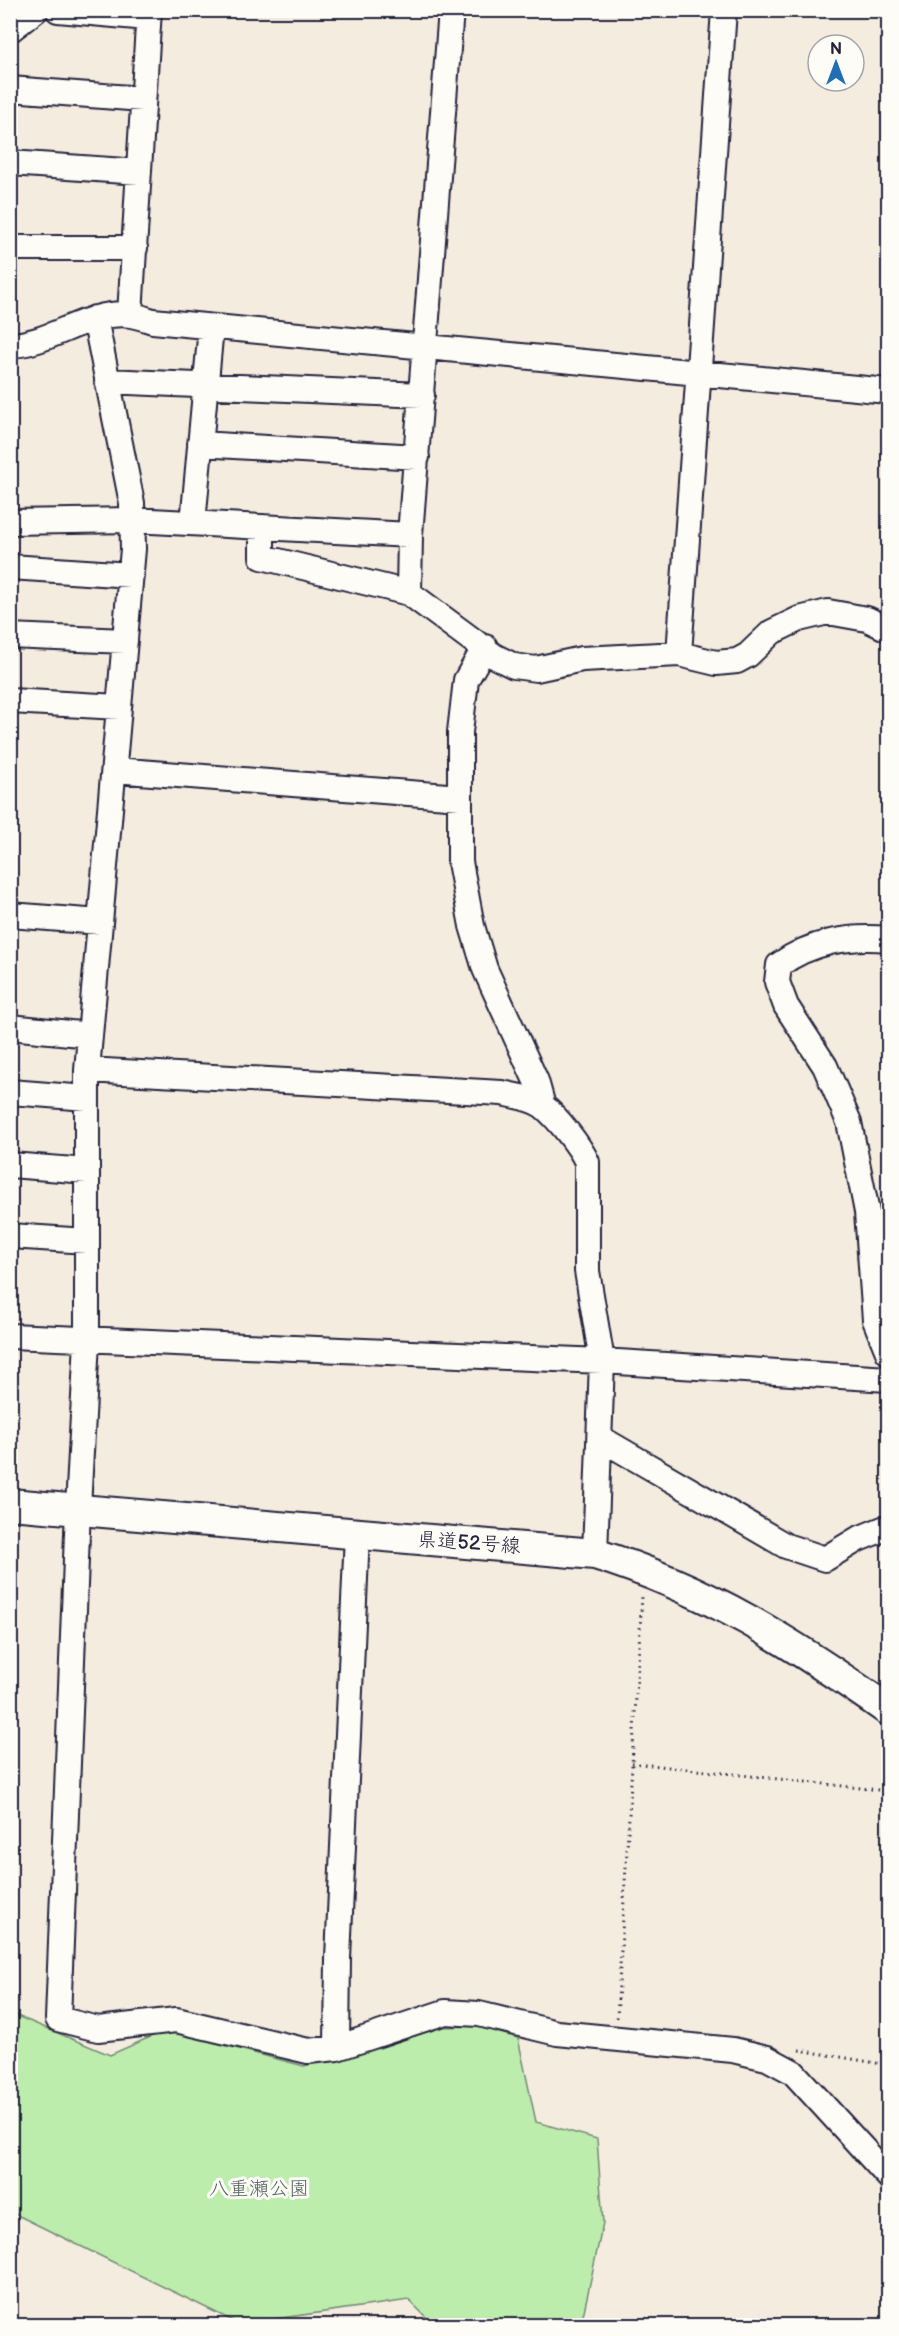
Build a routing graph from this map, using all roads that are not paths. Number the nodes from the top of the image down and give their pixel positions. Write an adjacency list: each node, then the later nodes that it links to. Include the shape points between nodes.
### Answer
1 (36, 10): 6 (street)
2 (58, 10): 5 (street)
3 (451, 10): 17 (street)
4 (724, 10): 18 (street)
5 (149, 14): 8 (street)
6 (10, 30)
7 (10, 89): 8 (street)
8 (143, 99): 10 (street)
9 (10, 163): 10 (street)
10 (139, 171): 12 (street)
11 (10, 248): 12 (street)
12 (135, 248): 13 (street)
13 (129, 314): 14 (street); 15 (street, via 153,321)
14 (95, 318): 16 (street, via 26,345); 19 (street)
15 (211, 327): 17 (street); 20 (street)
16 (10, 345)
17 (426, 346): 18 (street); 22 (street)
18 (698, 372): 21 (street); 37 (street)
19 (108, 381): 20 (street); 25 (street)
20 (206, 385): 22 (street); 23 (street)
21 (888, 391)
22 (422, 395): 24 (street)
23 (200, 444): 24 (street); 27 (street)
24 (417, 457): 29 (street)
25 (133, 520): 26 (street); 27 (street); 31 (street)
26 (10, 522)
27 (193, 523): 28 (street)
28 (262, 527): 29 (street); 32 (street, via 262,557)
29 (410, 535): 32 (street)
30 (10, 567): 31 (street)
31 (131, 574): 35 (street)
32 (409, 593): 36 (street)
33 (888, 629): 37 (street, via 867,619 828,612 772,632 737,661 716,663)
34 (10, 636): 35 (street)
35 (125, 641): 39 (street)
36 (485, 647): 37 (street, via 514,666 536,669 582,659); 41 (street, via 466,680 460,732)
37 (679, 654)
38 (10, 701): 39 (street)
39 (119, 707): 40 (street)
40 (114, 770): 41 (street); 43 (street)
41 (460, 796): 50 (street, via 460,862 472,926 485,969 536,1081)
42 (10, 915): 43 (street)
43 (100, 922): 46 (street)
44 (888, 939): 57 (street, via 825,941 779,965 777,982 786,1006 825,1066 849,1122 867,1212 875,1320)
45 (10, 1027): 46 (street)
46 (90, 1035): 47 (street)
47 (87, 1070): 49 (street); 50 (street, via 502,1093)
48 (10, 1092): 49 (street)
49 (87, 1098): 52 (street)
50 (543, 1106): 58 (street, via 582,1150 587,1162 587,1271)
51 (10, 1165): 52 (street)
52 (87, 1171): 54 (street)
53 (10, 1236): 54 (street)
54 (87, 1241): 56 (street)
55 (10, 1336): 56 (street)
56 (87, 1341): 58 (street); 62 (street)
57 (888, 1352)
58 (602, 1361): 59 (street); 60 (street)
59 (888, 1379)
60 (600, 1438): 63 (street, via 786,1546 825,1559); 65 (street)
61 (10, 1504): 62 (main road, 県道52号線)
62 (78, 1508): 64 (main road, 県道52号線); 67 (street, via 58,2019 98,2029 176,2020 308,2051)
63 (888, 1527)
64 (357, 1534): 65 (main road, 県道52号線); 67 (street)
65 (595, 1554): 66 (main road, 県道52号線, via 698,1592 759,1624)
66 (888, 1710)
67 (337, 2048): 68 (street, via 445,2012 479,2014 557,2033 733,2050 767,2058 794,2072)
68 (888, 2176)

